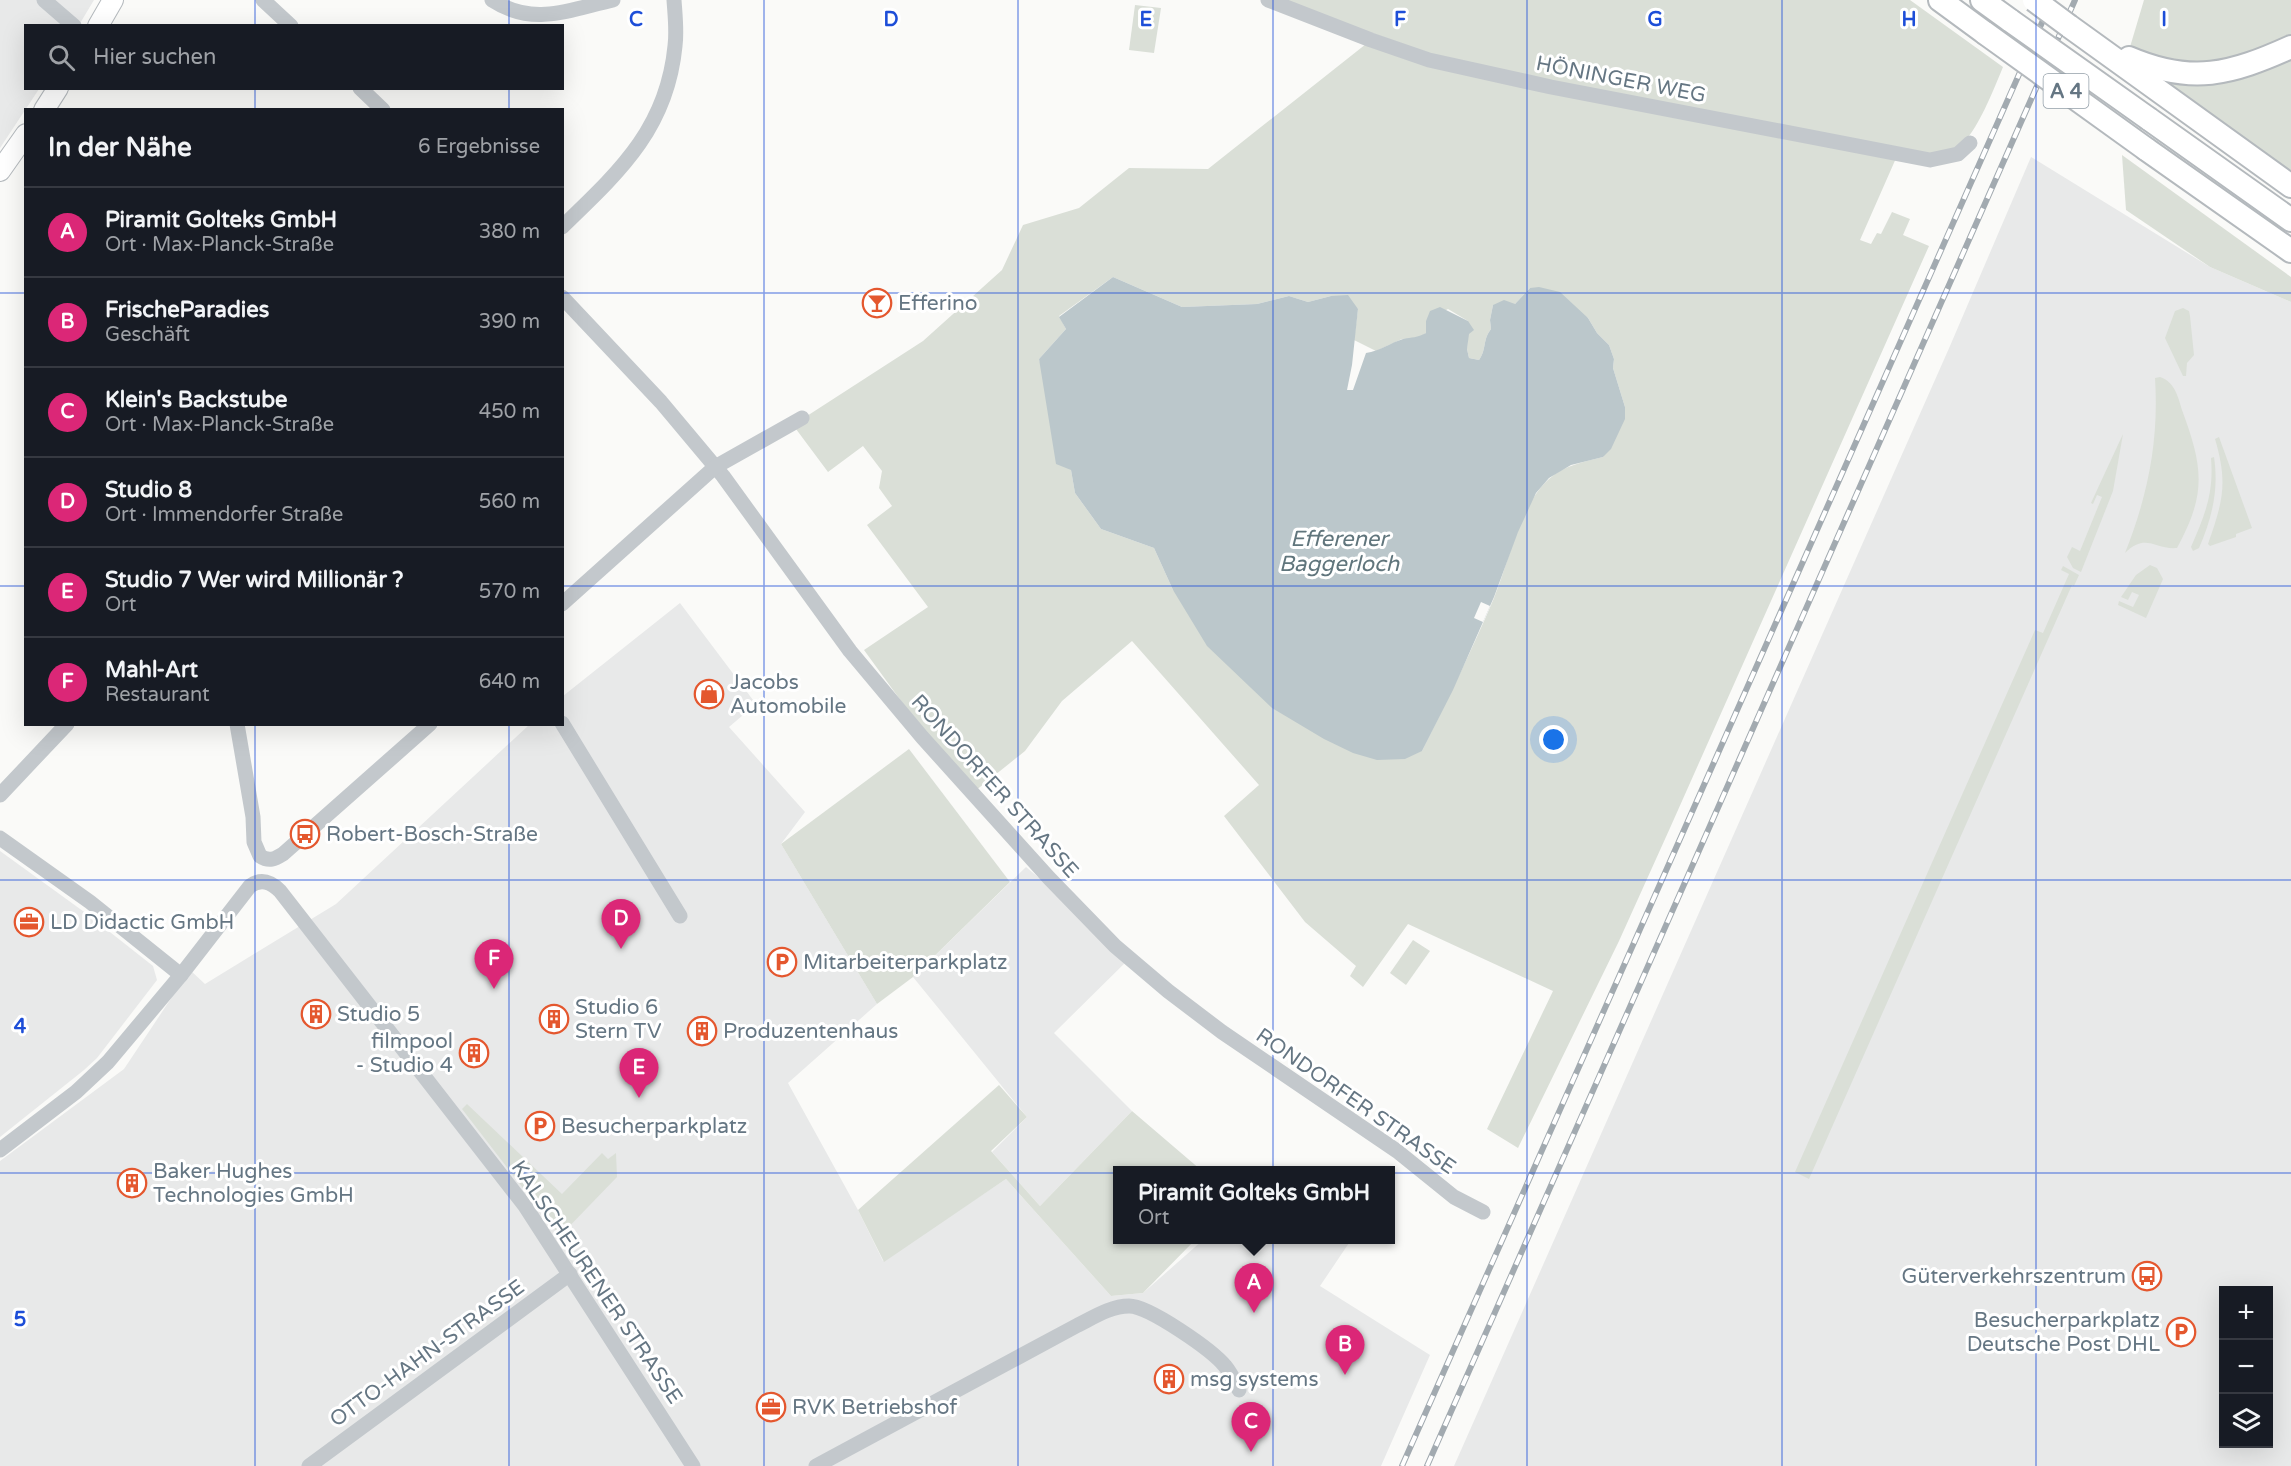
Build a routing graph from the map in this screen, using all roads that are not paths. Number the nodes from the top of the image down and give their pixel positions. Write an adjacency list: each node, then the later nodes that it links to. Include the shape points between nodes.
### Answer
1 (44, 0): 11 (street)
2 (113, 0): 12 (main road)
3 (263, 0): 13 (street)
4 (492, 0): 5 (street, via 524,15 544,15)
5 (613, 0)
6 (675, 0): 25 (street, via 672,70 656,118 622,168)
7 (1268, 0): 21 (street, HÖNINGER WEG, via 1429,60 1563,90 1930,160 1958,154)
8 (1940, 0): 26 (highway, A 4, bridge)
9 (1982, 0): 24 (highway, A 4, bridge)
10 (2034, 0): 14 (highway, bridge)
11 (72, 24)
12 (99, 24)
13 (289, 24)
14 (2069, 26): 15 (highway, via 2152,68 2190,75 2227,72); 23 (highway)
15 (2291, 47)
16 (57, 90): 18 (main road)
17 (362, 90): 19 (street)
18 (45, 108)
19 (381, 108)
20 (24, 137): 22 (main road)
21 (1970, 143)
22 (0, 171)
23 (2291, 186)
24 (2291, 220)
25 (564, 225)
26 (2291, 251)
27 (564, 299): 29 (street, RONDORFER STRASSE, via 655,395)
28 (802, 418): 29 (street)
29 (715, 467): 30 (street); 40 (street, RONDORFER STRASSE, via 850,651 922,737 1115,946 1222,1032 1397,1152 1455,1197)
30 (564, 602)
31 (65, 726): 35 (street)
32 (237, 726): 33 (street, via 254,817 254,842 265,860 284,854)
33 (428, 726)
34 (564, 726): 37 (street)
35 (0, 795)
36 (0, 838): 38 (street, via 90,902)
37 (680, 916)
38 (181, 975): 39 (street, via 97,1074); 41 (street, KALSCHEURENER STRASSE, via 250,886 269,882 280,891 525,1206)
39 (0, 1150)
40 (1483, 1212)
41 (570, 1274): 43 (street, OTTO-HAHN-STRASSE); 44 (street, KALSCHEURENER STRASSE)
42 (1239, 1390): 45 (street, via 1216,1356 1155,1314 1140,1307 1117,1307)
43 (309, 1466)
44 (693, 1466)
45 (816, 1466)

